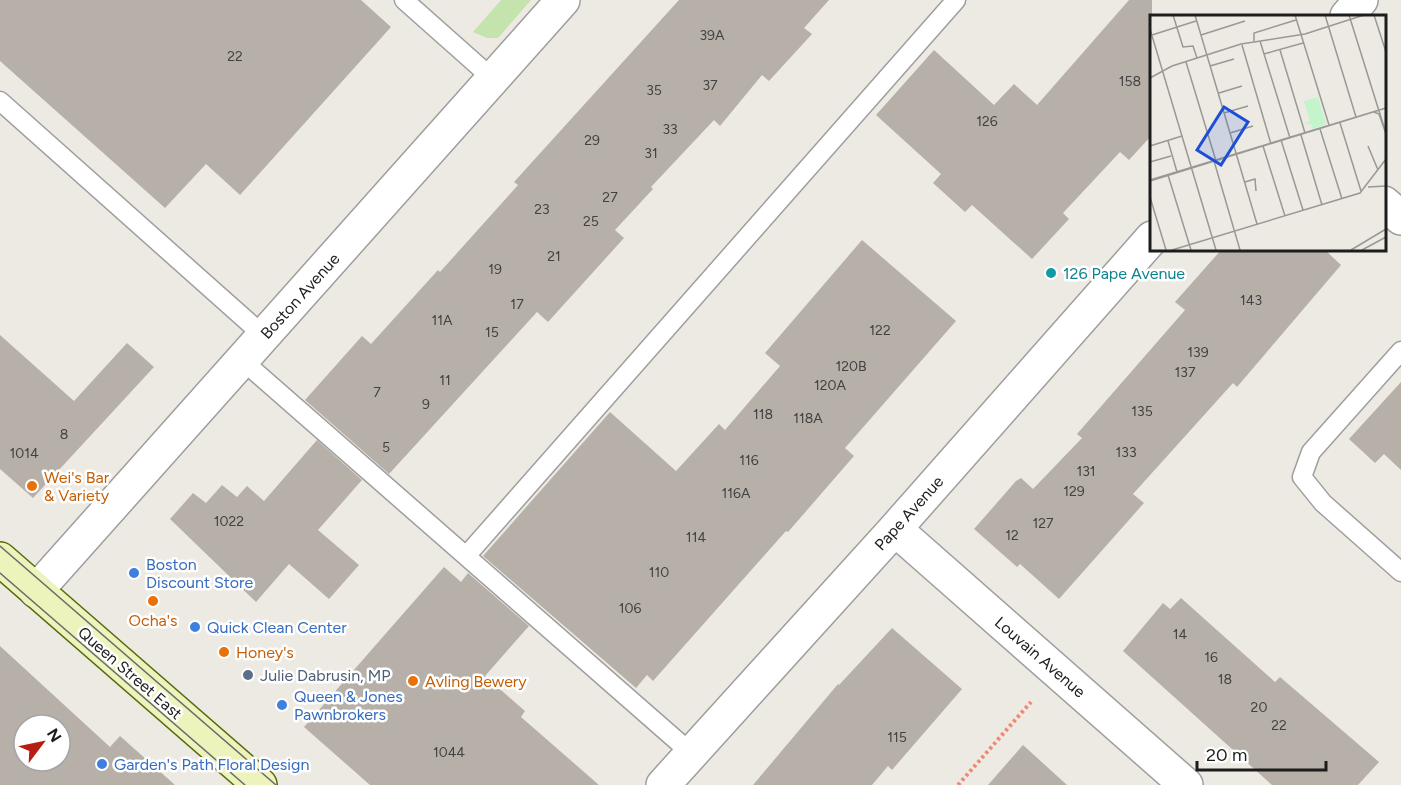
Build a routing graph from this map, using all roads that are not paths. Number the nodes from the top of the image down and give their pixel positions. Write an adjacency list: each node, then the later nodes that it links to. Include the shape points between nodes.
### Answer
1 (404, 0): 6 (lane)
2 (563, 0): 6 (street, Boston Avenue)
3 (956, 0): 15 (lane)
4 (1361, 0): 5 (street)
5 (1348, 15)
6 (493, 79): 11 (street, Boston Avenue)
7 (0, 100): 11 (lane)
8 (1386, 205): 9 (street)
9 (1401, 218)
10 (1150, 240): 14 (street, Pape Avenue)
11 (264, 336): 13 (street, Boston Avenue)
12 (1401, 351): 17 (lane, via 1311,452 1302,477 1323,503)
13 (243, 361): 15 (lane); 18 (street, Boston Avenue)
14 (895, 529): 19 (street, Pape Avenue); 22 (street, Louvain Avenue)
15 (467, 555): 19 (lane)
16 (0, 560): 18 (main road, Queen Street East)
17 (1401, 572)
18 (36, 591): 20 (main road, Queen Street East)
19 (691, 753): 21 (street, Pape Avenue)
20 (260, 785)
21 (663, 785)
22 (1186, 785)

